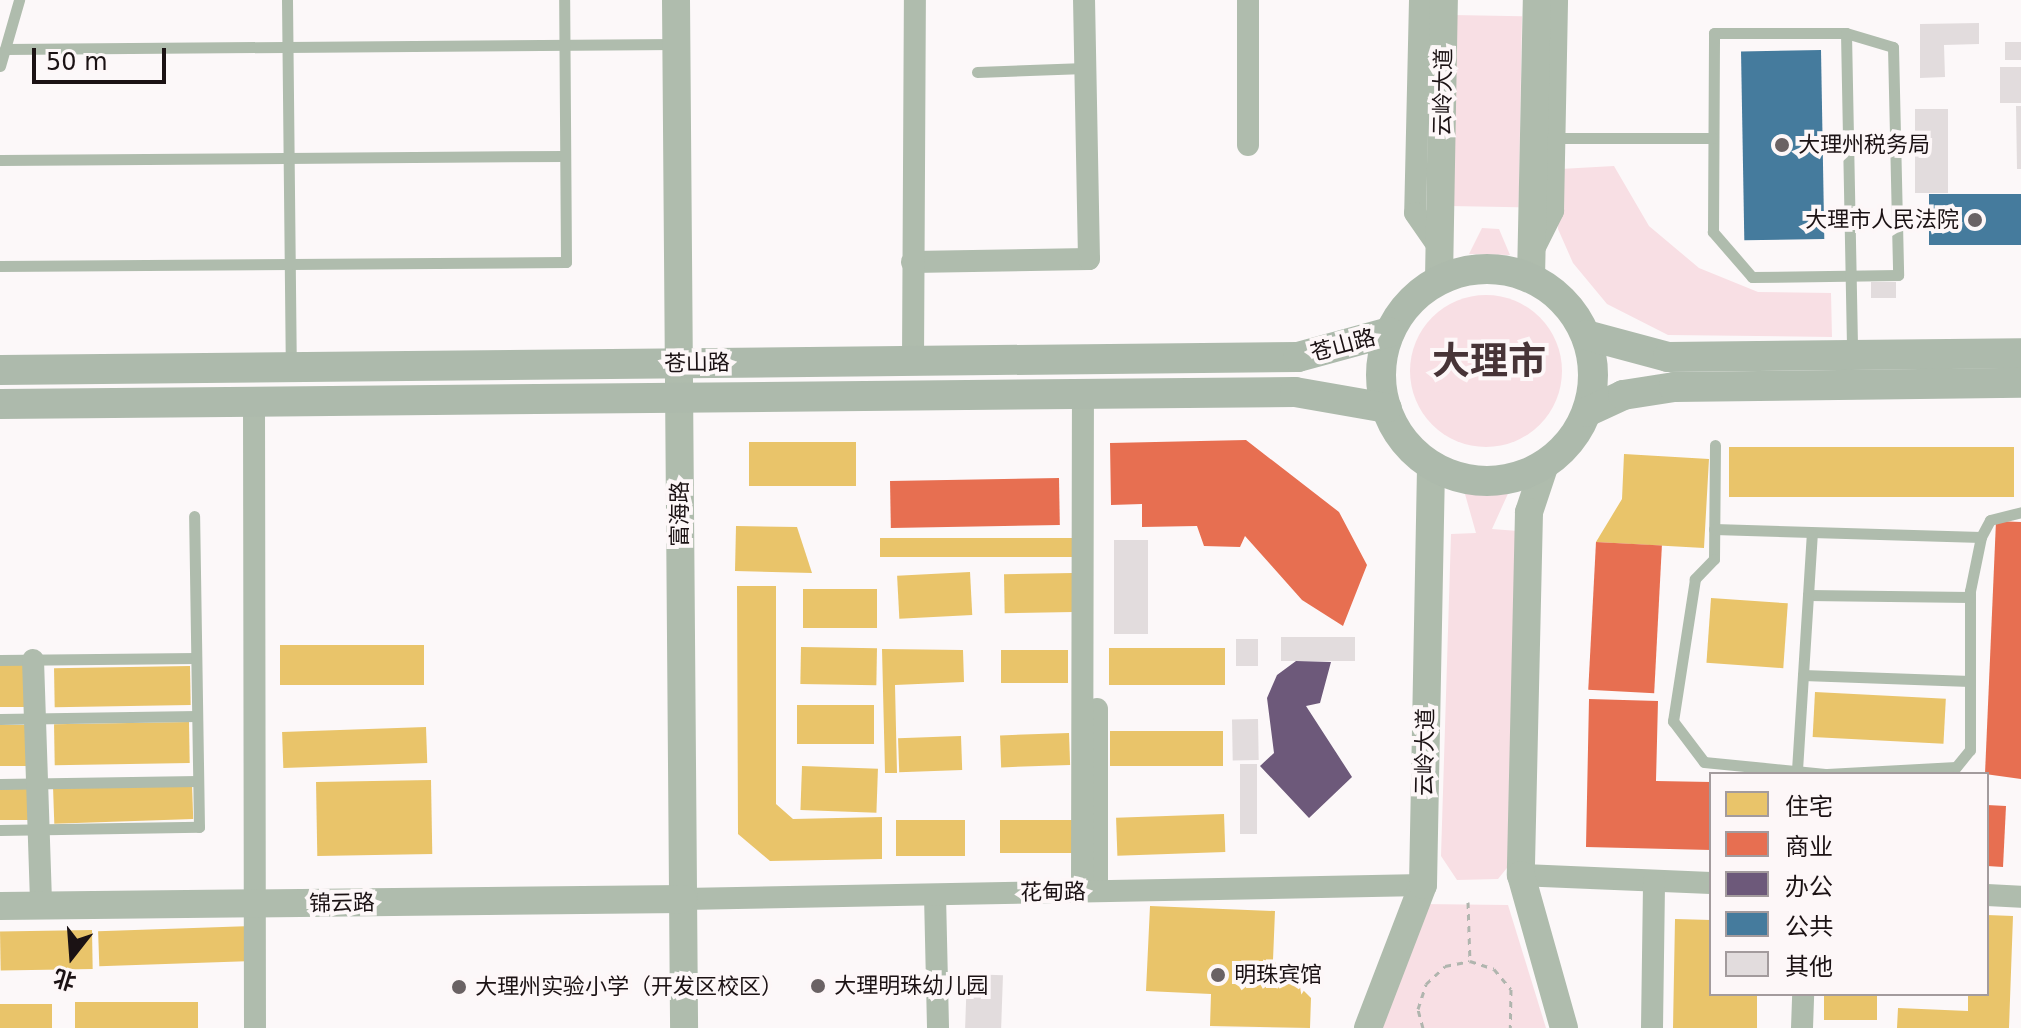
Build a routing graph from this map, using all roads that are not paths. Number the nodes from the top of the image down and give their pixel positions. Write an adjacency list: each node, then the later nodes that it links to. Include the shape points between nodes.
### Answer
1 (19, 0): 16 (lane)
2 (287, 0): 15 (lane)
3 (564, 0): 14 (lane)
4 (676, 0): 13 (street, 富海路)
5 (915, 0): 27 (street)
6 (1084, 0): 18 (street)
7 (1248, 0): 22 (street)
8 (1420, 0): 26 (street, via 1415,213)
9 (1444, 0): 26 (street, 云岭大道)
10 (1537, 0): 29 (street)
11 (1557, 0): 20 (street)
12 (1846, 33): 21 (lane, via 1714,33); 31 (lane); 31 (lane, via 1893,47 1894,77 1898,275)
13 (676, 44): 14 (lane); 38 (street, 富海路)
14 (564, 45): 15 (lane); 23 (lane)
15 (287, 47): 16 (lane); 24 (lane)
16 (5, 49): 17 (lane)
17 (0, 66)
18 (1085, 68): 19 (lane); 27 (street, via 1089,259)
19 (977, 72)
20 (1555, 138): 21 (lane); 29 (street, via 1553,211)
21 (1712, 138): 31 (lane, via 1713,232 1752,277)
22 (1248, 145)
23 (565, 156): 24 (lane); 28 (lane, via 566,262)
24 (289, 158): 25 (lane); 28 (lane)
25 (0, 160)
26 (1440, 249): 32 (street, 云岭大道)
27 (912, 262): 37 (street)
28 (290, 264): 30 (lane); 39 (lane)
29 (1532, 265): 32 (main road, via 1485,268); 34 (main road)
30 (0, 266)
31 (1852, 276): 36 (lane)
32 (1439, 279): 33 (main road, via 1408,303)
33 (1390, 332): 37 (main road, 苍山路, via 1298,357); 46 (main road, via 1381,377)
34 (1586, 335): 36 (main road, via 1668,357); 47 (main road, via 1594,377)
35 (2021, 353): 36 (main road)
36 (1852, 356)
37 (913, 361): 38 (main road, 苍山路)
38 (679, 363): 39 (main road, 苍山路); 43 (street, 富海路)
39 (291, 367): 40 (main road, 苍山路)
40 (0, 370)
41 (2021, 383): 47 (main road, via 1674,387 1623,395)
42 (1090, 392): 43 (main road, 苍山路); 46 (main road, 苍山路, via 1306,393); 78 (street)
43 (679, 397): 44 (main road, 苍山路); 82 (street, 富海路)
44 (254, 401): 45 (main road, 苍山路); 83 (street)
45 (0, 404)
46 (1387, 408): 50 (main road, via 1407,444)
47 (1587, 412): 49 (main road)
48 (1715, 445): 53 (lane)
49 (1545, 464): 50 (main road, via 1488,481); 74 (street, via 1529,512)
50 (1431, 465): 77 (street, 云岭大道)
51 (2021, 512): 55 (lane, via 1990,520)
52 (194, 516): 58 (lane)
53 (1714, 529): 54 (lane); 66 (lane, via 1714,559 1695,579 1673,721 1704,762)
54 (1812, 534): 55 (lane); 56 (lane)
55 (1981, 537): 57 (lane)
56 (1808, 595): 57 (lane); 61 (lane)
57 (1970, 597): 62 (lane)
58 (196, 658): 60 (lane); 63 (lane)
59 (0, 660): 60 (lane)
60 (33, 660): 65 (street)
61 (1803, 675): 62 (lane); 66 (lane)
62 (1970, 681): 68 (lane, via 1970,750 1956,767)
63 (197, 716): 65 (lane); 69 (lane)
64 (0, 719): 65 (lane)
65 (34, 719): 70 (street)
66 (1797, 770): 67 (lane)
67 (1812, 772)
68 (1864, 772)
69 (198, 781): 70 (lane); 72 (lane, via 199,827)
70 (35, 783): 71 (lane); 72 (street)
71 (0, 784)
72 (35, 829): 73 (lane); 85 (street)
73 (0, 830)
74 (1521, 875): 75 (street); 91 (street)
75 (1654, 881): 76 (street); 92 (street)
76 (1709, 883)
77 (1423, 885): 78 (street, 花甸路); 90 (street, 云岭大道)
78 (1090, 892): 79 (street, 花甸路)
79 (935, 895): 82 (street, 花甸路); 89 (street)
80 (1989, 895): 81 (street)
81 (2021, 897)
82 (683, 899): 83 (street, 锦云路); 88 (street, 富海路)
83 (254, 903): 85 (street, 锦云路); 87 (street)
84 (0, 906): 85 (street, 锦云路)
85 (41, 906)
86 (1803, 996): 93 (street)
87 (255, 1028)
88 (684, 1028)
89 (938, 1028)
90 (1368, 1028)
91 (1564, 1028)
92 (1652, 1028)
93 (1802, 1028)

